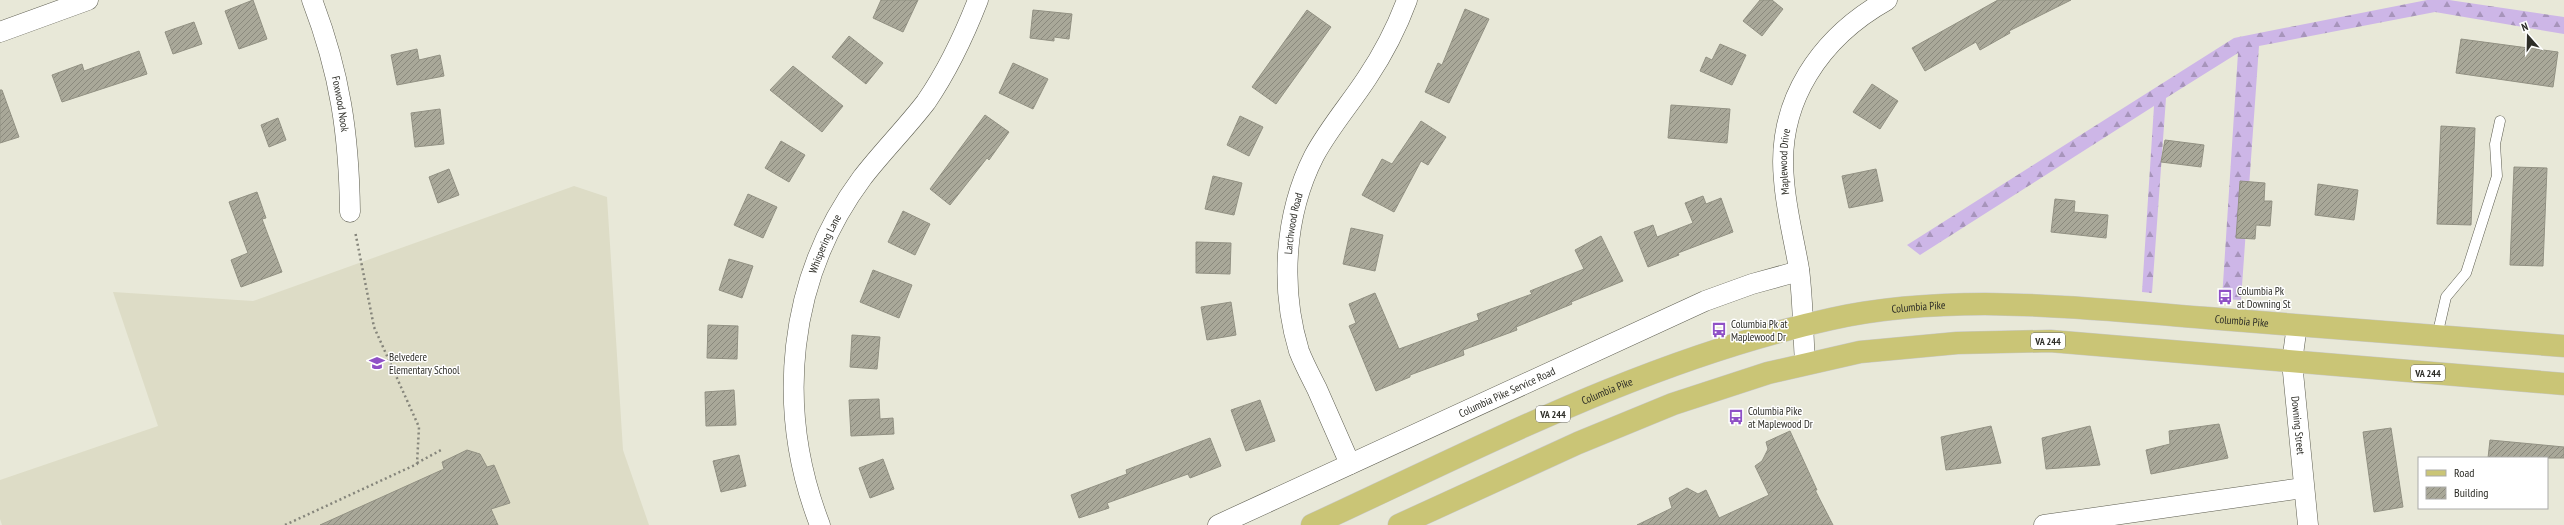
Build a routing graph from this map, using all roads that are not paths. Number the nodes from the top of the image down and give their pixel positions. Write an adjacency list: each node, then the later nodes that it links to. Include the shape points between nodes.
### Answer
1 (88, 0): 6 (street)
2 (312, 0): 8 (street, Foxwood Nook, via 335,68 344,111)
3 (978, 0): 19 (street, Whispering Lane, via 965,35 947,69 925,102 862,178 839,213 822,247 806,290 797,331 793,371 793,412 799,455 810,499)
4 (1407, 0): 17 (street, Larchwood Road, via 1376,63 1314,156 1293,219 1288,255 1291,320 1300,352)
5 (1888, 0): 9 (street, Maplewood Drive, via 1855,20 1832,41 1813,65 1798,92 1789,119 1784,147 1784,179)
6 (0, 32)
7 (2500, 121): 12 (lane, via 2495,144 2497,176 2466,273 2446,297)
8 (350, 212)
9 (1799, 271): 11 (street, Maplewood Drive); 17 (street, Columbia Pike Service Road, via 1705,301)
10 (2297, 325): 11 (main road, Columbia Pike / VA 244, via 2022,304 1919,308 1871,313); 12 (main road, Columbia Pike / VA 244); 14 (street, Downing Street)
11 (1803, 327): 15 (street, Maplewood Drive); 21 (main road, Columbia Pike / VA 244, via 1643,376 1583,400)
12 (2437, 336): 13 (main road, Columbia Pike / VA 244)
13 (2564, 346)
14 (2292, 362): 15 (main road, VA 244, via 2035,341 1909,346); 16 (main road, VA 244); 18 (street, Downing Street)
15 (1805, 363): 22 (main road, VA 244, via 1673,404 1578,443)
16 (2564, 384)
17 (1350, 464): 20 (street, Columbia Pike Service Road)
18 (2303, 488): 23 (street); 24 (street, Downing Street)
19 (820, 525)
20 (1218, 525)
21 (1312, 525)
22 (1399, 525)
23 (2044, 525)
24 (2308, 525)

